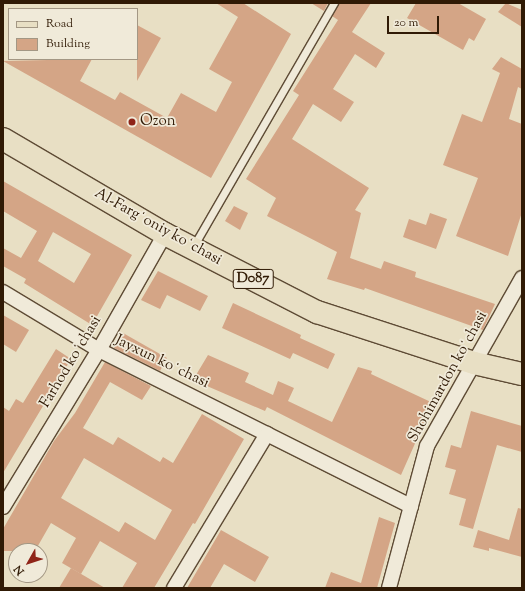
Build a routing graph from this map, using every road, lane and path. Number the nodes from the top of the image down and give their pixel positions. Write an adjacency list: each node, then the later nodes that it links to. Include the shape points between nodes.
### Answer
1 (334, 3): 4 (lane)
2 (3, 139): 3 (main road, Al-Fargʻoniy koʻchasi / D087)
3 (165, 234): 4 (main road, Al-Fargʻoniy koʻchasi / D087); 7 (street, Farhod koʻchasi)
4 (193, 248): 8 (main road, Al-Fargʻoniy koʻchasi / D087, via 317,312)
5 (522, 278): 8 (street, Shohimardon koʻchasi)
6 (3, 292): 7 (street, Jayxun koʻchasi)
7 (99, 350): 10 (street, Jayxun koʻchasi); 12 (street, Farhod koʻchasi)
8 (474, 364): 9 (main road, Al-Fargʻoniy koʻchasi / D087); 11 (street, Shohimardon koʻchasi, via 428,446)
9 (522, 374)
10 (267, 434): 11 (street, Jayxun koʻchasi); 13 (street)
11 (411, 506): 14 (street, Shohimardon koʻchasi)
12 (3, 507)
13 (174, 588)
14 (389, 588)

